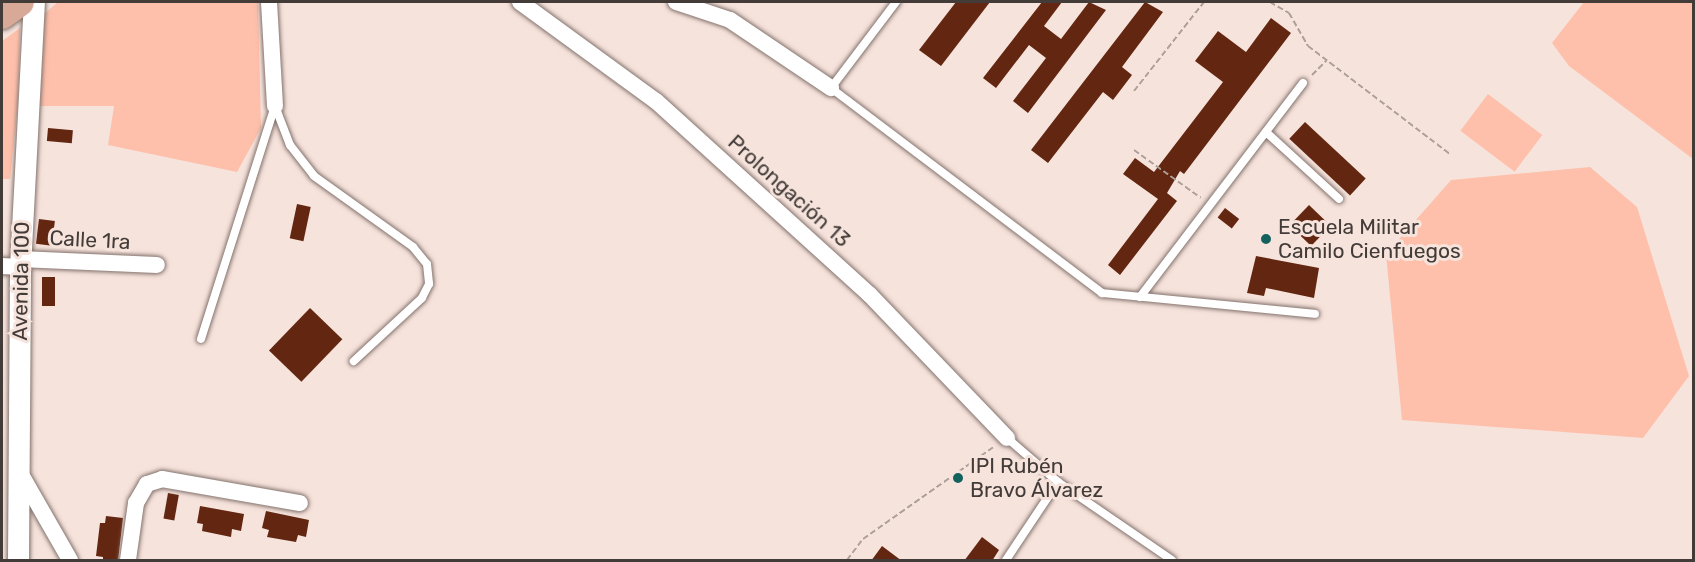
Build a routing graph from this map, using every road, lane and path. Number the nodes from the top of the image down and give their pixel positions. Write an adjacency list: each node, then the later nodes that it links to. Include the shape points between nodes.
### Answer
1 (20, 2): 9 (main road)
2 (34, 2): 20 (street, Avenida 100)
3 (269, 2): 14 (street)
4 (520, 2): 26 (street, Prolongación 13, via 656,101 870,295)
5 (676, 2): 12 (street, via 730,20)
6 (897, 2): 12 (lane)
7 (1204, 2): 13 (path)
8 (1270, 2): 10 (path, via 1289,13 1308,46)
9 (2, 15)
10 (1327, 60): 11 (path); 17 (path)
11 (1304, 83): 15 (lane)
12 (831, 88): 22 (lane, via 1102,293)
13 (1134, 91)
14 (275, 106): 24 (lane); 25 (lane, via 290,145 314,176 413,247 427,264 429,284 422,298)
15 (1266, 132): 18 (lane); 19 (lane)
16 (1134, 150): 19 (path)
17 (1451, 155)
18 (1339, 199)
19 (1210, 205): 22 (lane)
20 (14, 264): 21 (street, Calle 1ra); 27 (street, Avenida 100)
21 (157, 265)
22 (1140, 297): 23 (lane)
23 (1315, 314)
24 (201, 339)
25 (354, 361)
26 (1007, 438): 28 (lane); 33 (path, via 863,539)
27 (19, 471): 30 (street, Avenida 100); 31 (street)
28 (1058, 482): 34 (lane); 35 (lane)
29 (300, 502): 32 (street, via 162,479 147,484 136,503)
30 (18, 561)
31 (70, 561)
32 (128, 561)
33 (847, 561)
34 (1006, 561)
35 (1172, 561)

